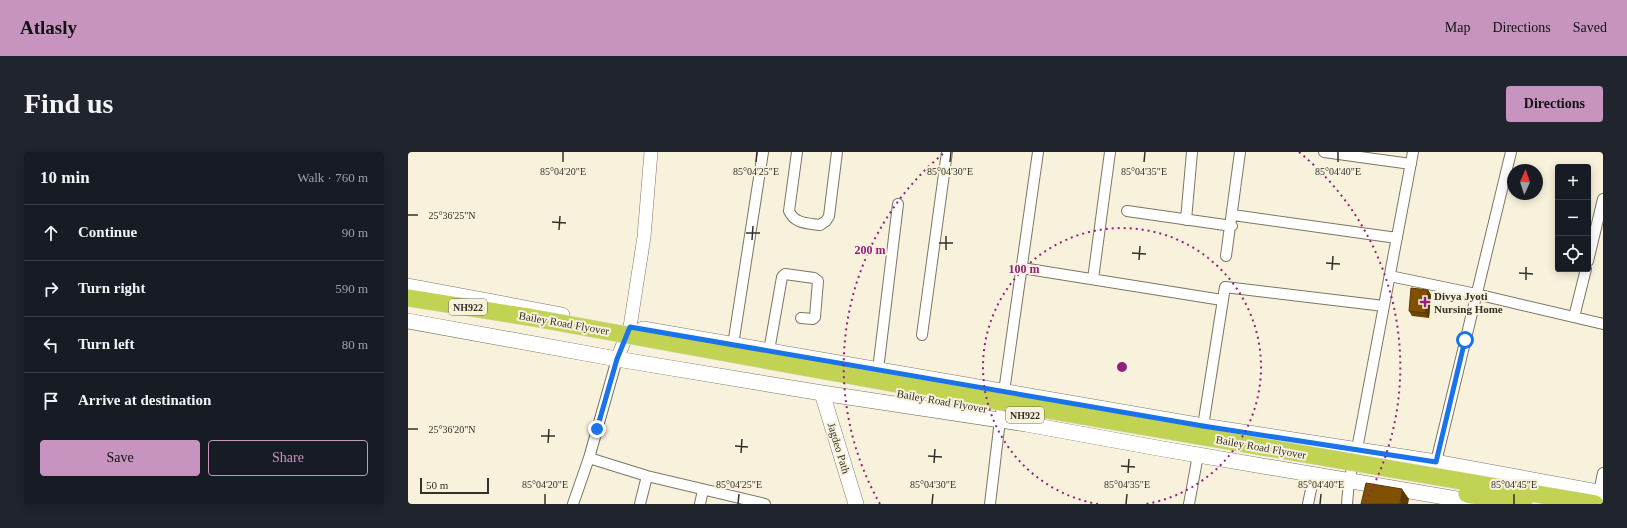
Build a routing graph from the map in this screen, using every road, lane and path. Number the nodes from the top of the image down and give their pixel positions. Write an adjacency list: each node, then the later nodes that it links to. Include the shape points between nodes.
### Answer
1 (651, 152): 38 (street, via 644,237)
2 (763, 152): 40 (street)
3 (797, 152): 4 (street, via 789,211 792,218 798,222 820,225 826,222 829,216)
4 (837, 152)
5 (947, 152): 39 (street)
6 (1038, 152): 23 (street)
7 (1110, 152): 26 (street)
8 (1192, 152): 18 (street)
9 (1240, 152): 17 (street)
10 (1324, 152): 13 (street)
11 (1413, 152): 13 (street)
12 (1511, 152): 28 (street)
13 (1411, 164): 20 (street)
14 (1603, 199): 21 (street)
15 (898, 204): 45 (street)
16 (1127, 211): 18 (street)
17 (1233, 215): 19 (street); 20 (street)
18 (1186, 220): 19 (street)
19 (1232, 226): 22 (street)
20 (1397, 238): 25 (street)
21 (1591, 248)
22 (1226, 256)
23 (1022, 268): 26 (street); 47 (street)
24 (1585, 272): 34 (street)
25 (1390, 276): 28 (street); 32 (street)
26 (1093, 279): 30 (street)
27 (408, 286): 38 (main road)
28 (1476, 294): 34 (street); 55 (street)
29 (408, 298): 36 (highway, Bailey Road Flyover / NH922)
30 (1222, 300): 32 (street, via 1227,286); 51 (street)
31 (408, 306): 36 (highway, Bailey Road Flyover / NH922)
32 (1384, 306): 52 (street)
33 (801, 318): 41 (street, via 815,317 818,281 814,278 785,274 782,277)
34 (1574, 318): 37 (street)
35 (408, 321): 43 (main road)
36 (527, 322): 61 (highway, Bailey Road Flyover / NH922, bridge); 73 (highway, Bailey Road Flyover / NH922, bridge)
37 (1603, 324)
38 (630, 327): 40 (main road); 43 (street)
39 (922, 335)
40 (733, 345): 41 (main road)
41 (769, 351): 42 (main road)
42 (784, 354): 44 (main road); 46 (main road)
43 (617, 359): 46 (main road); 54 (street)
44 (848, 365): 45 (main road); 49 (main road)
45 (878, 370): 47 (main road)
46 (778, 385): 48 (main road)
47 (1004, 392): 50 (street); 51 (main road)
48 (822, 393): 49 (main road); 67 (main road, Jagdeo Path)
49 (843, 396): 50 (main road)
50 (1000, 420): 53 (main road); 68 (street)
51 (1203, 426): 52 (main road)
52 (1357, 449): 55 (main road); 59 (street)
53 (1198, 455): 57 (main road); 69 (street)
54 (589, 458): 58 (street); 63 (street)
55 (1436, 462): 61 (main road)
56 (1603, 473): 61 (street)
57 (1314, 475): 59 (main road); 70 (street)
58 (647, 476): 60 (street); 64 (street)
59 (1349, 481): 62 (main road); 71 (street)
60 (703, 490): 65 (street); 66 (street)
61 (1599, 496)
62 (1452, 501): 72 (main road)
63 (573, 504)
64 (640, 504)
65 (700, 504)
66 (765, 504)
67 (856, 504)
68 (990, 504)
69 (1189, 504)
70 (1308, 504)
71 (1347, 504)
72 (1483, 504)
73 (1524, 504)

